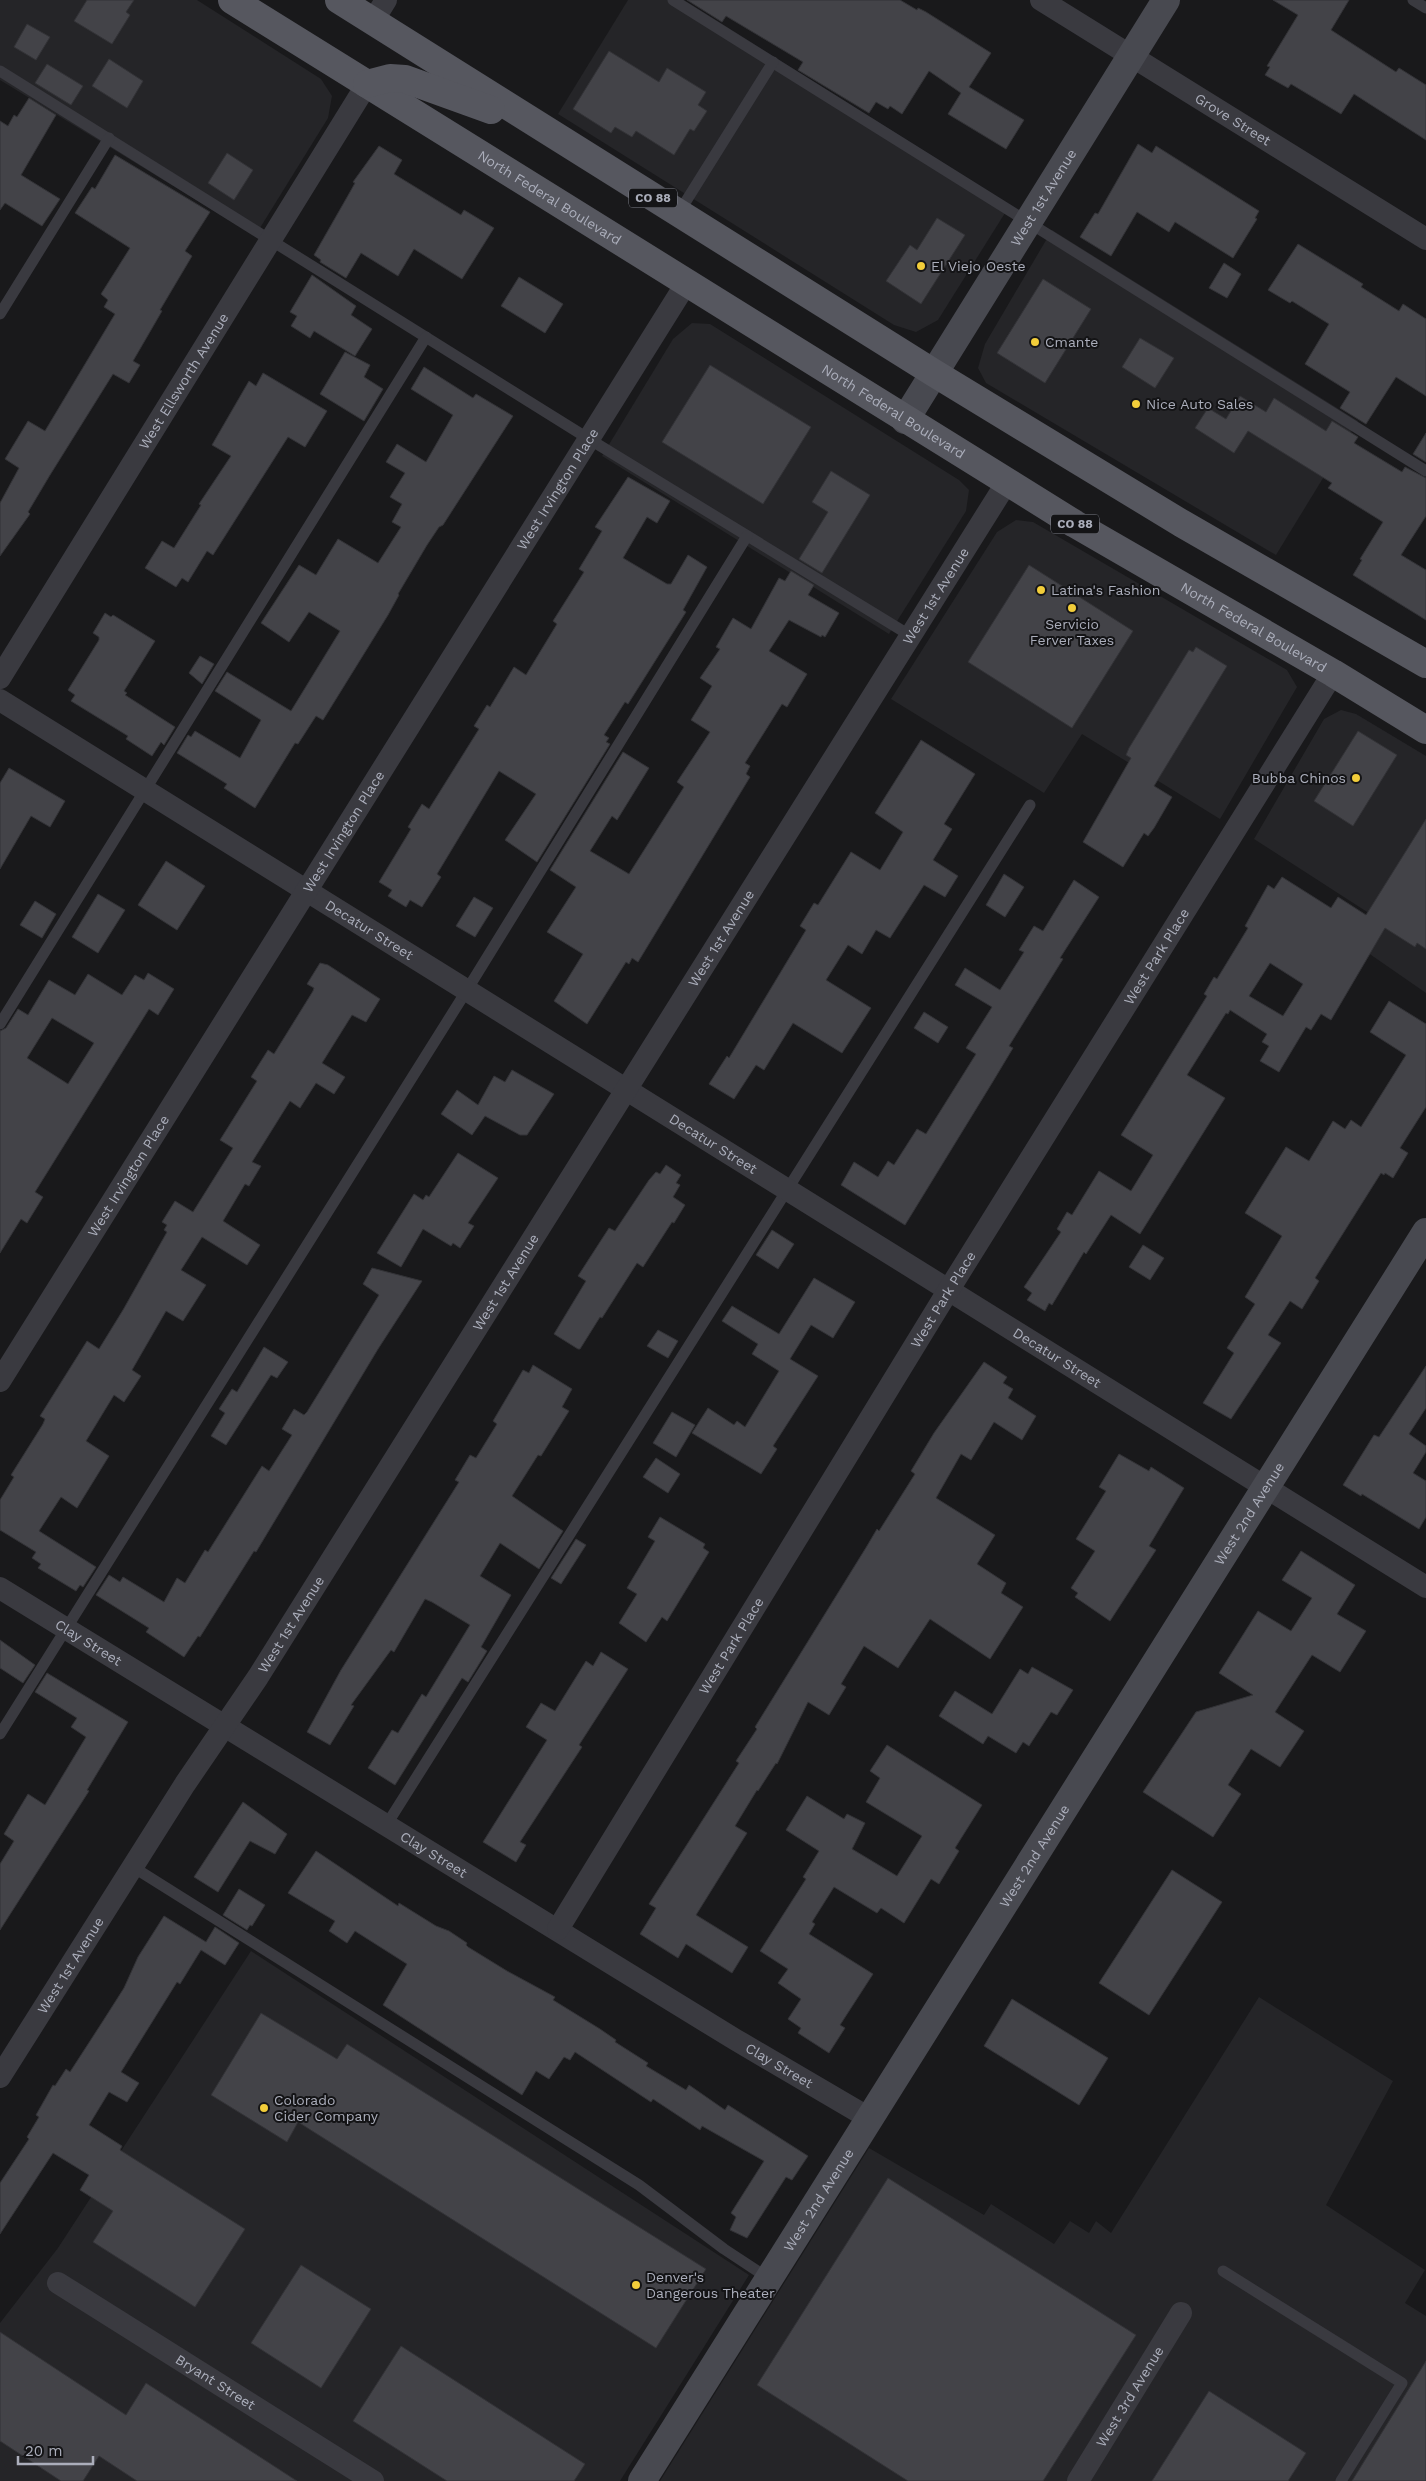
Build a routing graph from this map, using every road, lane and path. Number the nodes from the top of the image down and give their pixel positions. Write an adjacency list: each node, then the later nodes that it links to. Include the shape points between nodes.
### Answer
1 (232, 0): 12 (main road, CO 88)
2 (339, 0): 8 (main road, CO 88)
3 (673, 0): 10 (lane)
4 (1041, 0): 9 (street, Grove Street)
5 (1166, 0): 9 (street, West 1st Avenue)
6 (1413, 0): 7 (lane)
7 (1426, 8)
8 (379, 11): 13 (main road, CO 88)
9 (1131, 56): 16 (street, West 1st Avenue); 18 (street, Grove Street)
10 (773, 62): 15 (lane); 16 (lane)
11 (0, 71): 14 (lane)
12 (367, 84): 13 (main road, via 390,78 405,79); 17 (street, West Ellsworth Avenue); 19 (main road, North Federal Boulevard / CO 88)
13 (552, 134): 15 (main road, CO 88)
14 (109, 138): 17 (lane); 20 (lane)
15 (678, 214): 22 (main road, CO 88)
16 (1028, 222): 22 (street, West 1st Avenue); 25 (lane)
17 (271, 239): 21 (lane); 31 (street, West Ellsworth Avenue)
18 (1426, 239)
19 (687, 282): 23 (main road, North Federal Boulevard / CO 88); 24 (street, West Irvington Place)
20 (0, 314)
21 (426, 337): 24 (lane); 34 (lane)
22 (934, 373): 23 (street, West 1st Avenue); 29 (main road, CO 88, via 1181,523)
23 (906, 420): 26 (main road, North Federal Boulevard / CO 88)
24 (589, 439): 27 (lane); 36 (street, West Irvington Place)
25 (1426, 471)
26 (1007, 482): 28 (street, West 1st Avenue); 30 (main road, North Federal Boulevard / CO 88)
27 (747, 536): 28 (lane); 37 (lane)
28 (911, 636): 39 (street, West 1st Avenue)
29 (1426, 664)
30 (1333, 673): 33 (main road, North Federal Boulevard / CO 88); 42 (street, West Park Place)
31 (0, 678)
32 (0, 700): 34 (street, Decatur Street)
33 (1426, 730)
34 (145, 790): 36 (street, Decatur Street); 38 (lane)
35 (1030, 805): 40 (lane)
36 (308, 891): 37 (street, Decatur Street); 43 (street, West Irvington Place)
37 (467, 990): 39 (street, Decatur Street); 47 (lane)
38 (0, 1024)
39 (626, 1089): 40 (street, Decatur Street); 48 (street, West 1st Avenue, via 258,1677)
40 (788, 1191): 42 (street, Decatur Street); 50 (lane)
41 (1426, 1232): 44 (street, West 2nd Avenue)
42 (948, 1291): 44 (street, Decatur Street); 52 (street, West Park Place)
43 (0, 1381)
44 (1266, 1487): 45 (street, Decatur Street); 54 (street, West 2nd Avenue)
45 (1426, 1587)
46 (0, 1588): 47 (street, Clay Street)
47 (66, 1628): 48 (street, Clay Street); 49 (lane)
48 (224, 1725): 50 (street, Clay Street); 51 (street, West 1st Avenue)
49 (0, 1734)
50 (387, 1824): 52 (street, Clay Street)
51 (133, 1867): 53 (street, West 1st Avenue); 56 (lane, via 638,2185)
52 (558, 1929): 54 (street, Clay Street)
53 (0, 2077)
54 (869, 2118): 56 (street, West 2nd Avenue)
55 (1223, 2271): 62 (lane, via 1402,2383)
56 (768, 2278): 60 (street, West 2nd Avenue)
57 (58, 2283): 59 (street, Bryant Street)
58 (1181, 2313): 61 (street, West 3rd Avenue)
59 (373, 2481)
60 (642, 2481)
61 (1078, 2481)
62 (1341, 2481)

